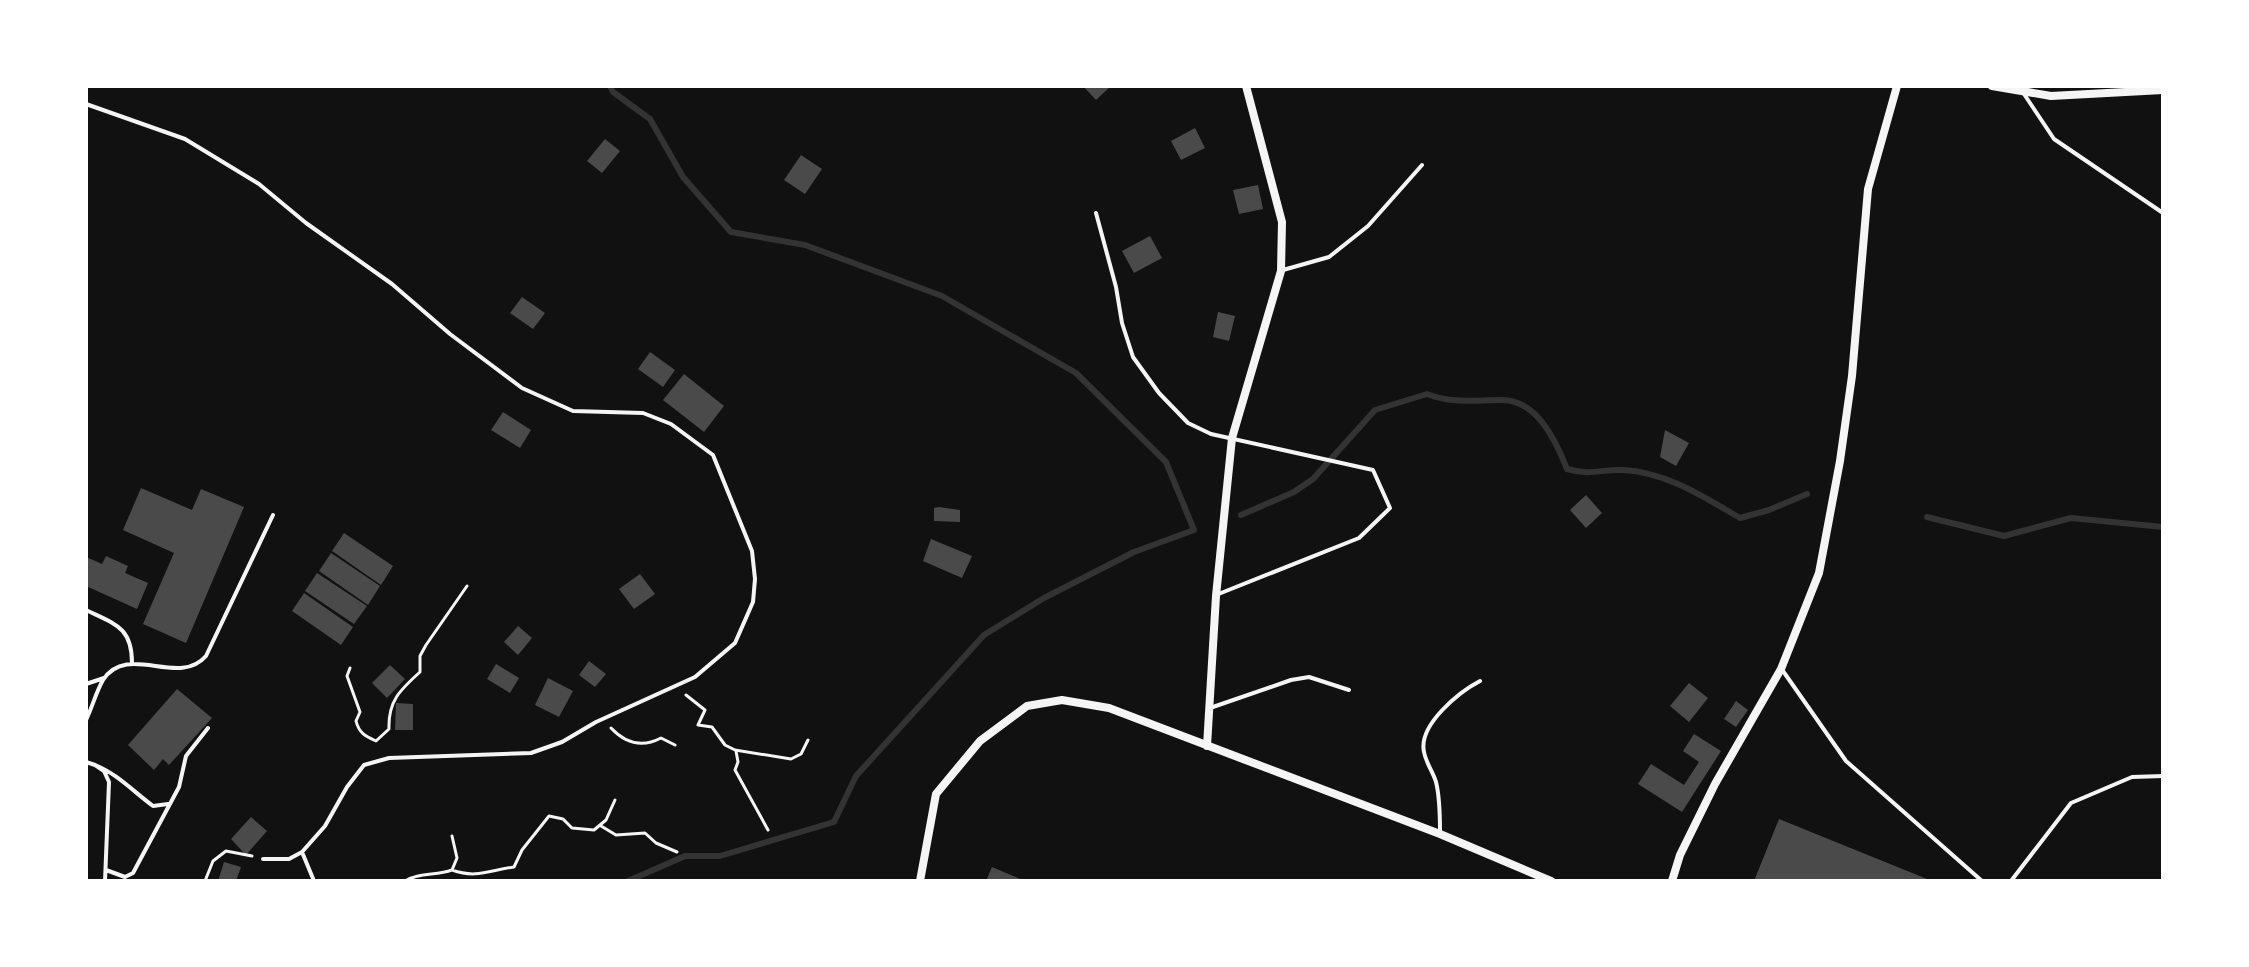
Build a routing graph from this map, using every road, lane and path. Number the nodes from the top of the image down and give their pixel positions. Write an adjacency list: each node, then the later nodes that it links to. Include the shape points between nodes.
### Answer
1 (1246, 86): 10 (street, via 1282,222)
2 (1897, 86): 18 (street, via 1868,189 1852,376 1819,573)
3 (1992, 86): 5 (street)
4 (2163, 90): 5 (street, via 2051,96)
5 (2023, 92): 9 (lane, via 2054,139)
6 (86, 104): 22 (lane, via 185,139 259,184 522,388 573,411 643,413 671,424 713,455 752,551 753,602 735,643 695,677)
7 (1422, 165): 10 (lane, via 1368,226 1329,257)
8 (1096, 213): 11 (lane, via 1133,357 1188,423)
9 (2163, 213)
10 (1281, 271): 11 (street)
11 (1232, 438): 14 (street); 14 (lane, via 1373,470 1390,508 1359,538)
12 (273, 515): 16 (lane, via 206,656 175,670)
13 (467, 586): 17 (path, via 426,645 420,672 388,710 389,729 376,741 358,729 360,712 347,676)
14 (1216, 596): 24 (street)
15 (86, 610): 16 (lane, via 127,634)
16 (132, 663): 19 (lane)
17 (350, 668)
18 (1781, 669): 52 (street, via 1715,784); 53 (lane, via 1846,761)
19 (104, 678): 21 (lane); 25 (lane)
20 (1480, 681): 39 (lane, via 1450,701 1424,743 1438,794)
21 (86, 684)
22 (677, 685): 31 (path, via 705,710 698,725 712,727); 41 (lane, via 531,753 389,758 364,765)
23 (1349, 690): 24 (lane, via 1300,678)
24 (1209, 708): 30 (street)
25 (86, 720)
26 (608, 724): 29 (path, via 625,741 651,744 661,738)
27 (208, 728): 36 (lane, via 188,751 183,777)
28 (808, 740): 31 (path, via 801,754 791,759)
29 (675, 745)
30 (1207, 746): 39 (street); 50 (street, via 1109,708 1062,700 1027,706 980,741 936,794)
31 (735, 750): 38 (path, via 735,770)
32 (86, 762): 33 (lane)
33 (95, 765): 36 (lane, via 153,806); 44 (lane, via 109,782)
34 (2163, 776): 54 (lane, via 2132,777 2071,803)
35 (615, 800): 37 (path)
36 (168, 804): 44 (lane, via 133,873 125,877)
37 (600, 825): 42 (path, via 616,835 645,833); 45 (path, via 594,830 572,828 549,816 514,867 482,875)
38 (768, 830)
39 (1440, 834): 51 (street)
40 (452, 836): 45 (path, via 457,858)
41 (302, 852): 43 (lane, via 289,859); 48 (lane)
42 (677, 852)
43 (263, 859): 47 (path, via 226,851 213,861)
44 (106, 870): 46 (lane)
45 (452, 870): 49 (path)
46 (105, 881)
47 (205, 881)
48 (314, 881)
49 (405, 881)
50 (920, 881)
51 (1551, 881)
52 (1672, 881)
53 (1982, 881)
54 (2011, 881)

